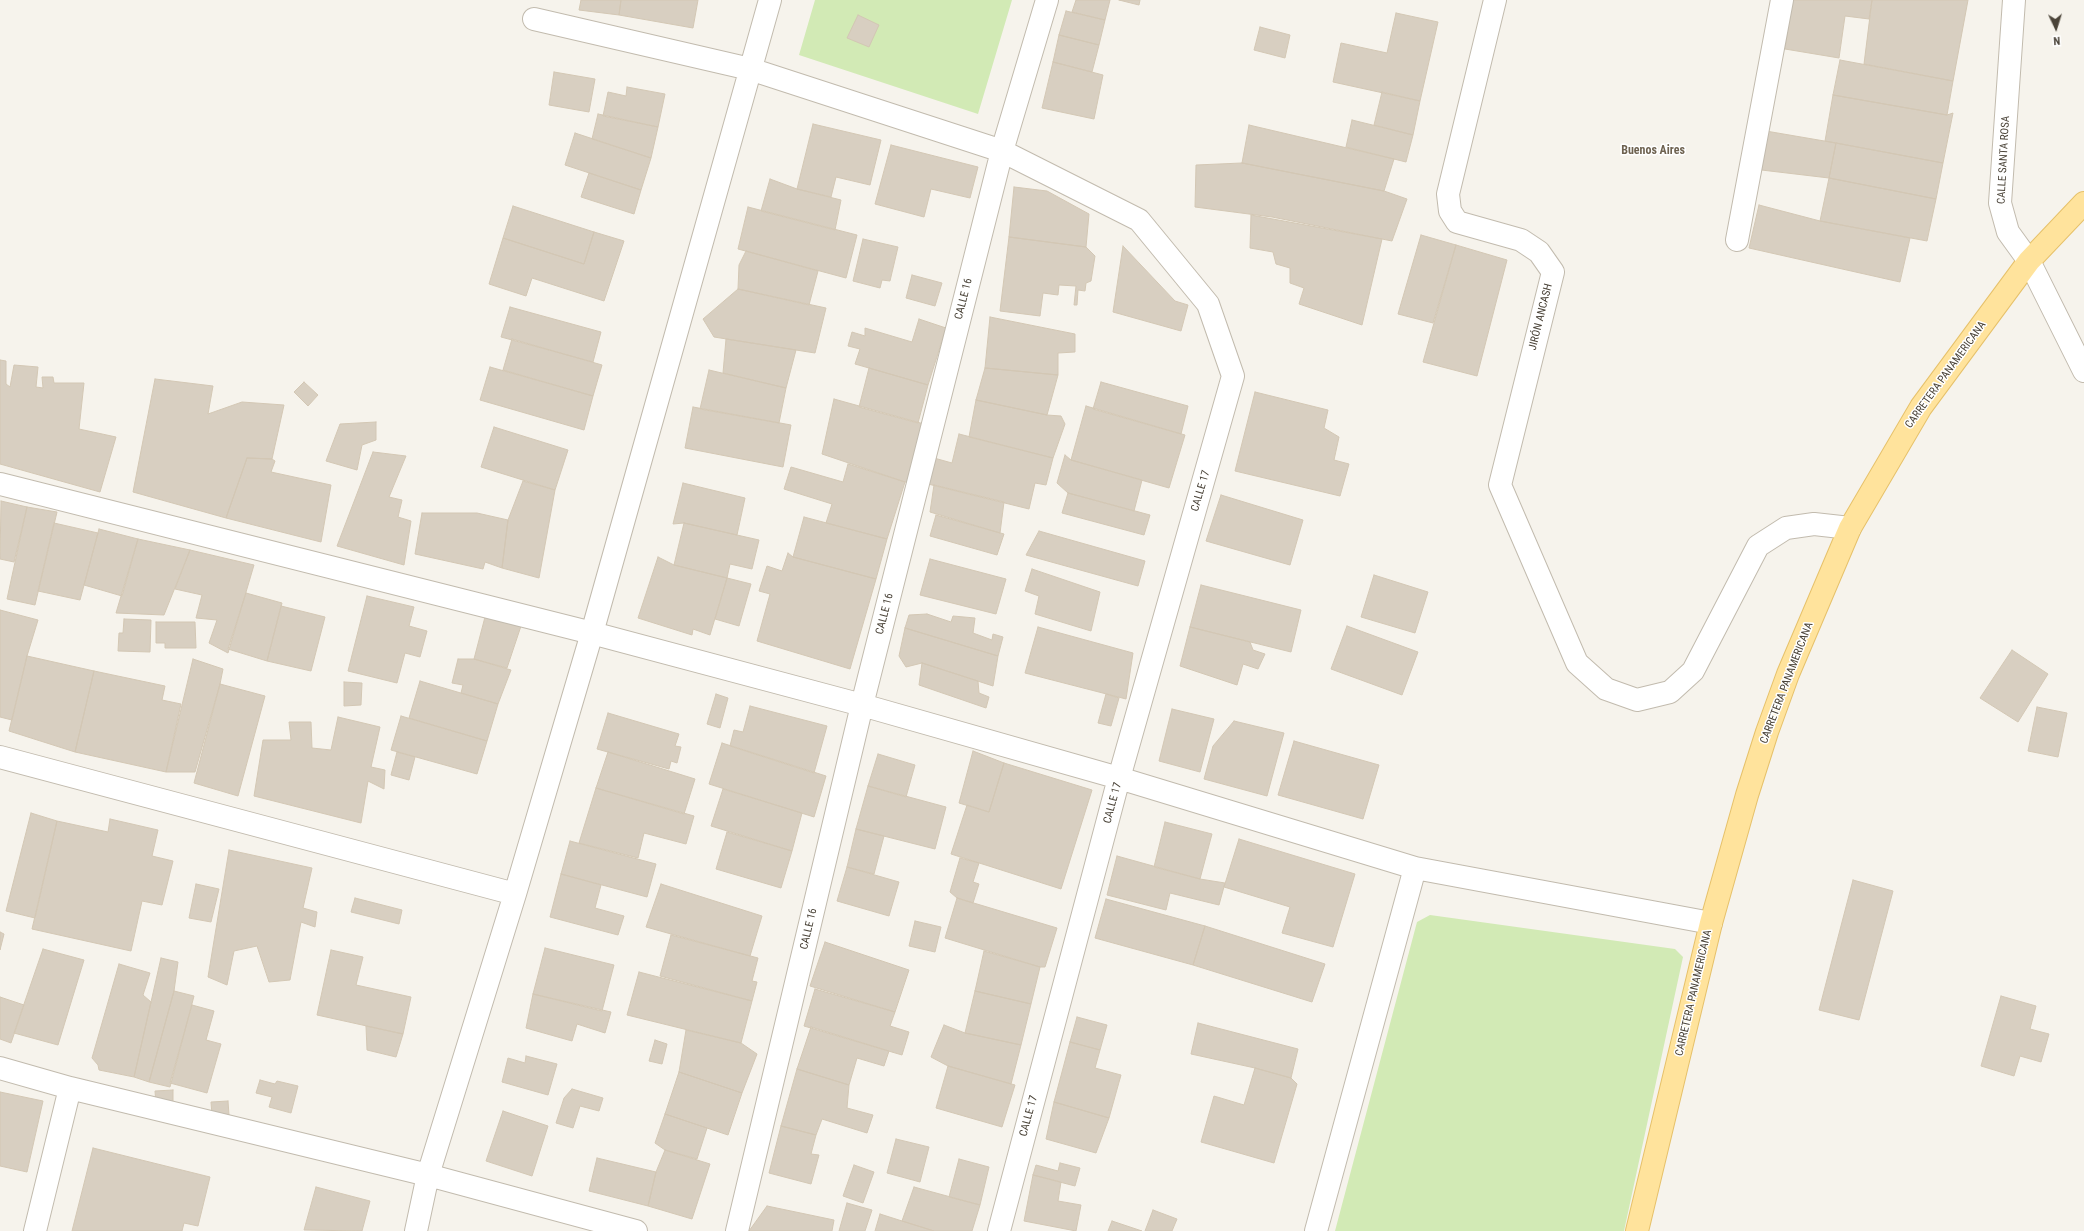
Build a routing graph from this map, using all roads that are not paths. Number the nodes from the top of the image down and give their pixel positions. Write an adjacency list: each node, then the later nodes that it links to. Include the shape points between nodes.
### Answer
1 (770, 0): 7 (street)
2 (1048, 0): 8 (street, CALLE 16)
3 (1495, 0): 14 (street, JIRÓN ANCASH, via 1448,194 1450,211 1458,222 1521,240 1539,252 1553,272 1500,485 1577,663 1606,689 1638,700 1670,692 1693,671 1758,546 1786,528 1814,524)
4 (1782, 0): 10 (street)
5 (2014, 0): 11 (street, CALLE SANTA ROSA, via 2000,203 2008,232)
6 (534, 19): 7 (street)
7 (750, 69): 8 (street); 15 (street)
8 (1002, 151): 16 (street, CALLE 16); 18 (street, CALLE 17, via 1139,220 1208,304 1233,376)
9 (2084, 203): 11 (main road, CARRETERA PANAMERICANA)
10 (1737, 240)
11 (2029, 262): 12 (street, CALLE SANTA ROSA); 14 (main road, CARRETERA PANAMERICANA, via 1921,407)
12 (2084, 370)
13 (0, 484): 15 (street)
14 (1850, 528): 21 (main road, CARRETERA PANAMERICANA, via 1766,732)
15 (592, 633): 16 (street); 20 (street)
16 (862, 705): 18 (street); 28 (street, CALLE 16)
17 (0, 758): 20 (street)
18 (1119, 778): 19 (street); 29 (street, CALLE 17)
19 (1415, 868): 21 (street); 30 (street)
20 (515, 894): 24 (street)
21 (1711, 923): 31 (main road, CARRETERA PANAMERICANA)
22 (0, 1068): 23 (street)
23 (70, 1088): 24 (street); 25 (street)
24 (428, 1175): 26 (street); 27 (street)
25 (35, 1231)
26 (416, 1231)
27 (636, 1231)
28 (737, 1231)
29 (999, 1231)
30 (1316, 1231)
31 (1637, 1231)

